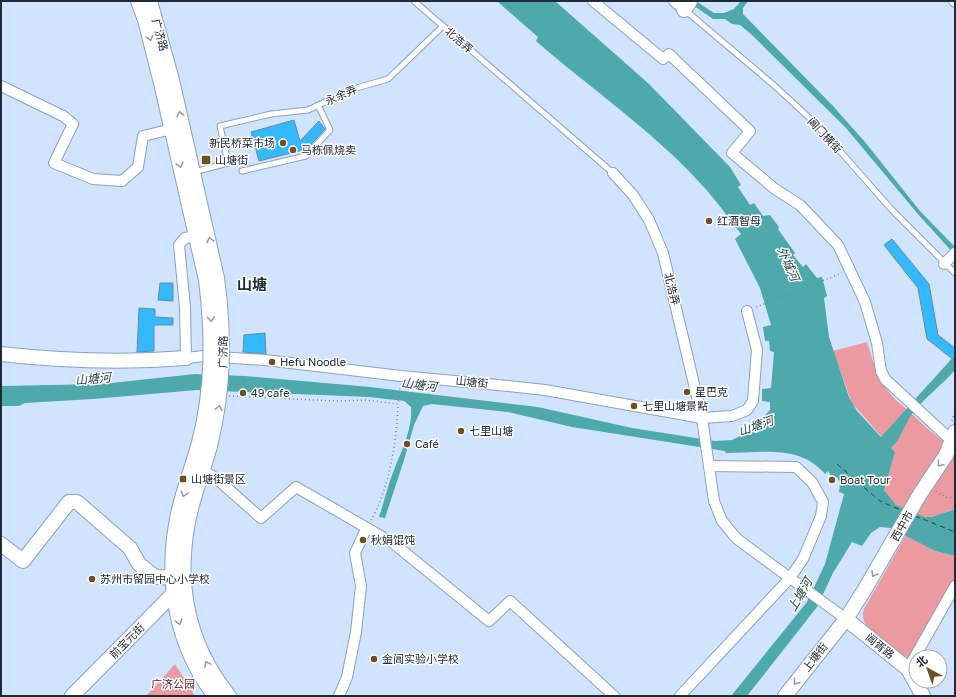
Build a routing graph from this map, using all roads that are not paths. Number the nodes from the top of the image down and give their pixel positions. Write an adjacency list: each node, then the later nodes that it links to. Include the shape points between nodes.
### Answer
1 (138, 1): 9 (main road, 广济路, one-way to 9)
2 (150, 1): 11 (main road, 广济路, one-way to 2)
3 (414, 1): 6 (lane, 北浩弄)
4 (593, 1): 22 (street, via 663,59 669,54 750,132 732,153 775,189 800,205 838,245 865,302 882,371 889,384 920,412)
5 (684, 4): 15 (lane, 阊门横街, via 817,125)
6 (443, 26): 8 (lane, 永余弄, via 388,79 353,89); 12 (lane, 北浩弄)
7 (1, 86): 9 (street, via 63,116 73,124 54,163 93,179 122,181 138,167 143,136)
8 (318, 105): 10 (lane, via 330,130 306,156); 11 (lane, 永余弄, via 308,110 270,114 220,126 228,163)
9 (172, 129): 13 (main road, 广济路, one-way to 13)
10 (242, 171)
11 (194, 172): 17 (main road, 广济路, one-way to 11)
12 (613, 173): 21 (street, 北浩弄, via 633,195 649,220 663,253)
13 (197, 236): 17 (main road, 广济路); 20 (street, via 185,238 179,244 185,308)
14 (954, 254): 15 (street)
15 (944, 264): 16 (lane, 阊门横街)
16 (955, 273)
17 (212, 279): 23 (main road, 广济路, bridge, via 223,331 222,372 218,411)
18 (747, 311): 21 (street, 山塘街, via 757,350 753,401 747,410 732,416)
19 (1, 354): 20 (main road, 山塘街, via 58,360 102,361)
20 (186, 358): 21 (street, 山塘街, via 204,356 265,360 545,390)
21 (702, 418): 24 (street, 北浩弄)
22 (954, 436): 32 (main road, 西中市, one-way to 32, via 946,455)
23 (205, 444): 25 (main road, 广济路); 28 (main road, 广济路, one-way to 28, via 177,519 173,549)
24 (709, 461): 29 (street, 北浩弄, via 714,501 722,521 737,539); 29 (street, via 796,467 812,482 823,502 821,516 803,559)
25 (203, 470): 26 (street, via 261,518 296,487); 28 (main road, 广济路, via 188,521)
26 (366, 529): 38 (street, via 354,553 361,586 356,632 347,677); 39 (street, via 393,543 489,621 510,601)
27 (1, 544): 28 (main road, via 23,561 69,502 77,502 130,548 139,564 155,577)
28 (178, 578): 31 (main road, 广济路)
29 (790, 578): 32 (street, 北浩弄); 40 (street)
30 (955, 586): 33 (street)
31 (179, 593): 35 (main road, 前宝元街); 36 (main road, 广济路, one-way to 36, via 179,622 190,655 201,677); 37 (main road, 广济路, one-way to 31, via 203,656)
32 (846, 619): 34 (main road, 阊胥路); 41 (main road, 上塘街, one-way to 41)
33 (919, 649)
34 (908, 669)
35 (72, 696)
36 (215, 696)
37 (229, 696)
38 (339, 696)
39 (614, 696)
40 (680, 696)
41 (785, 696)

